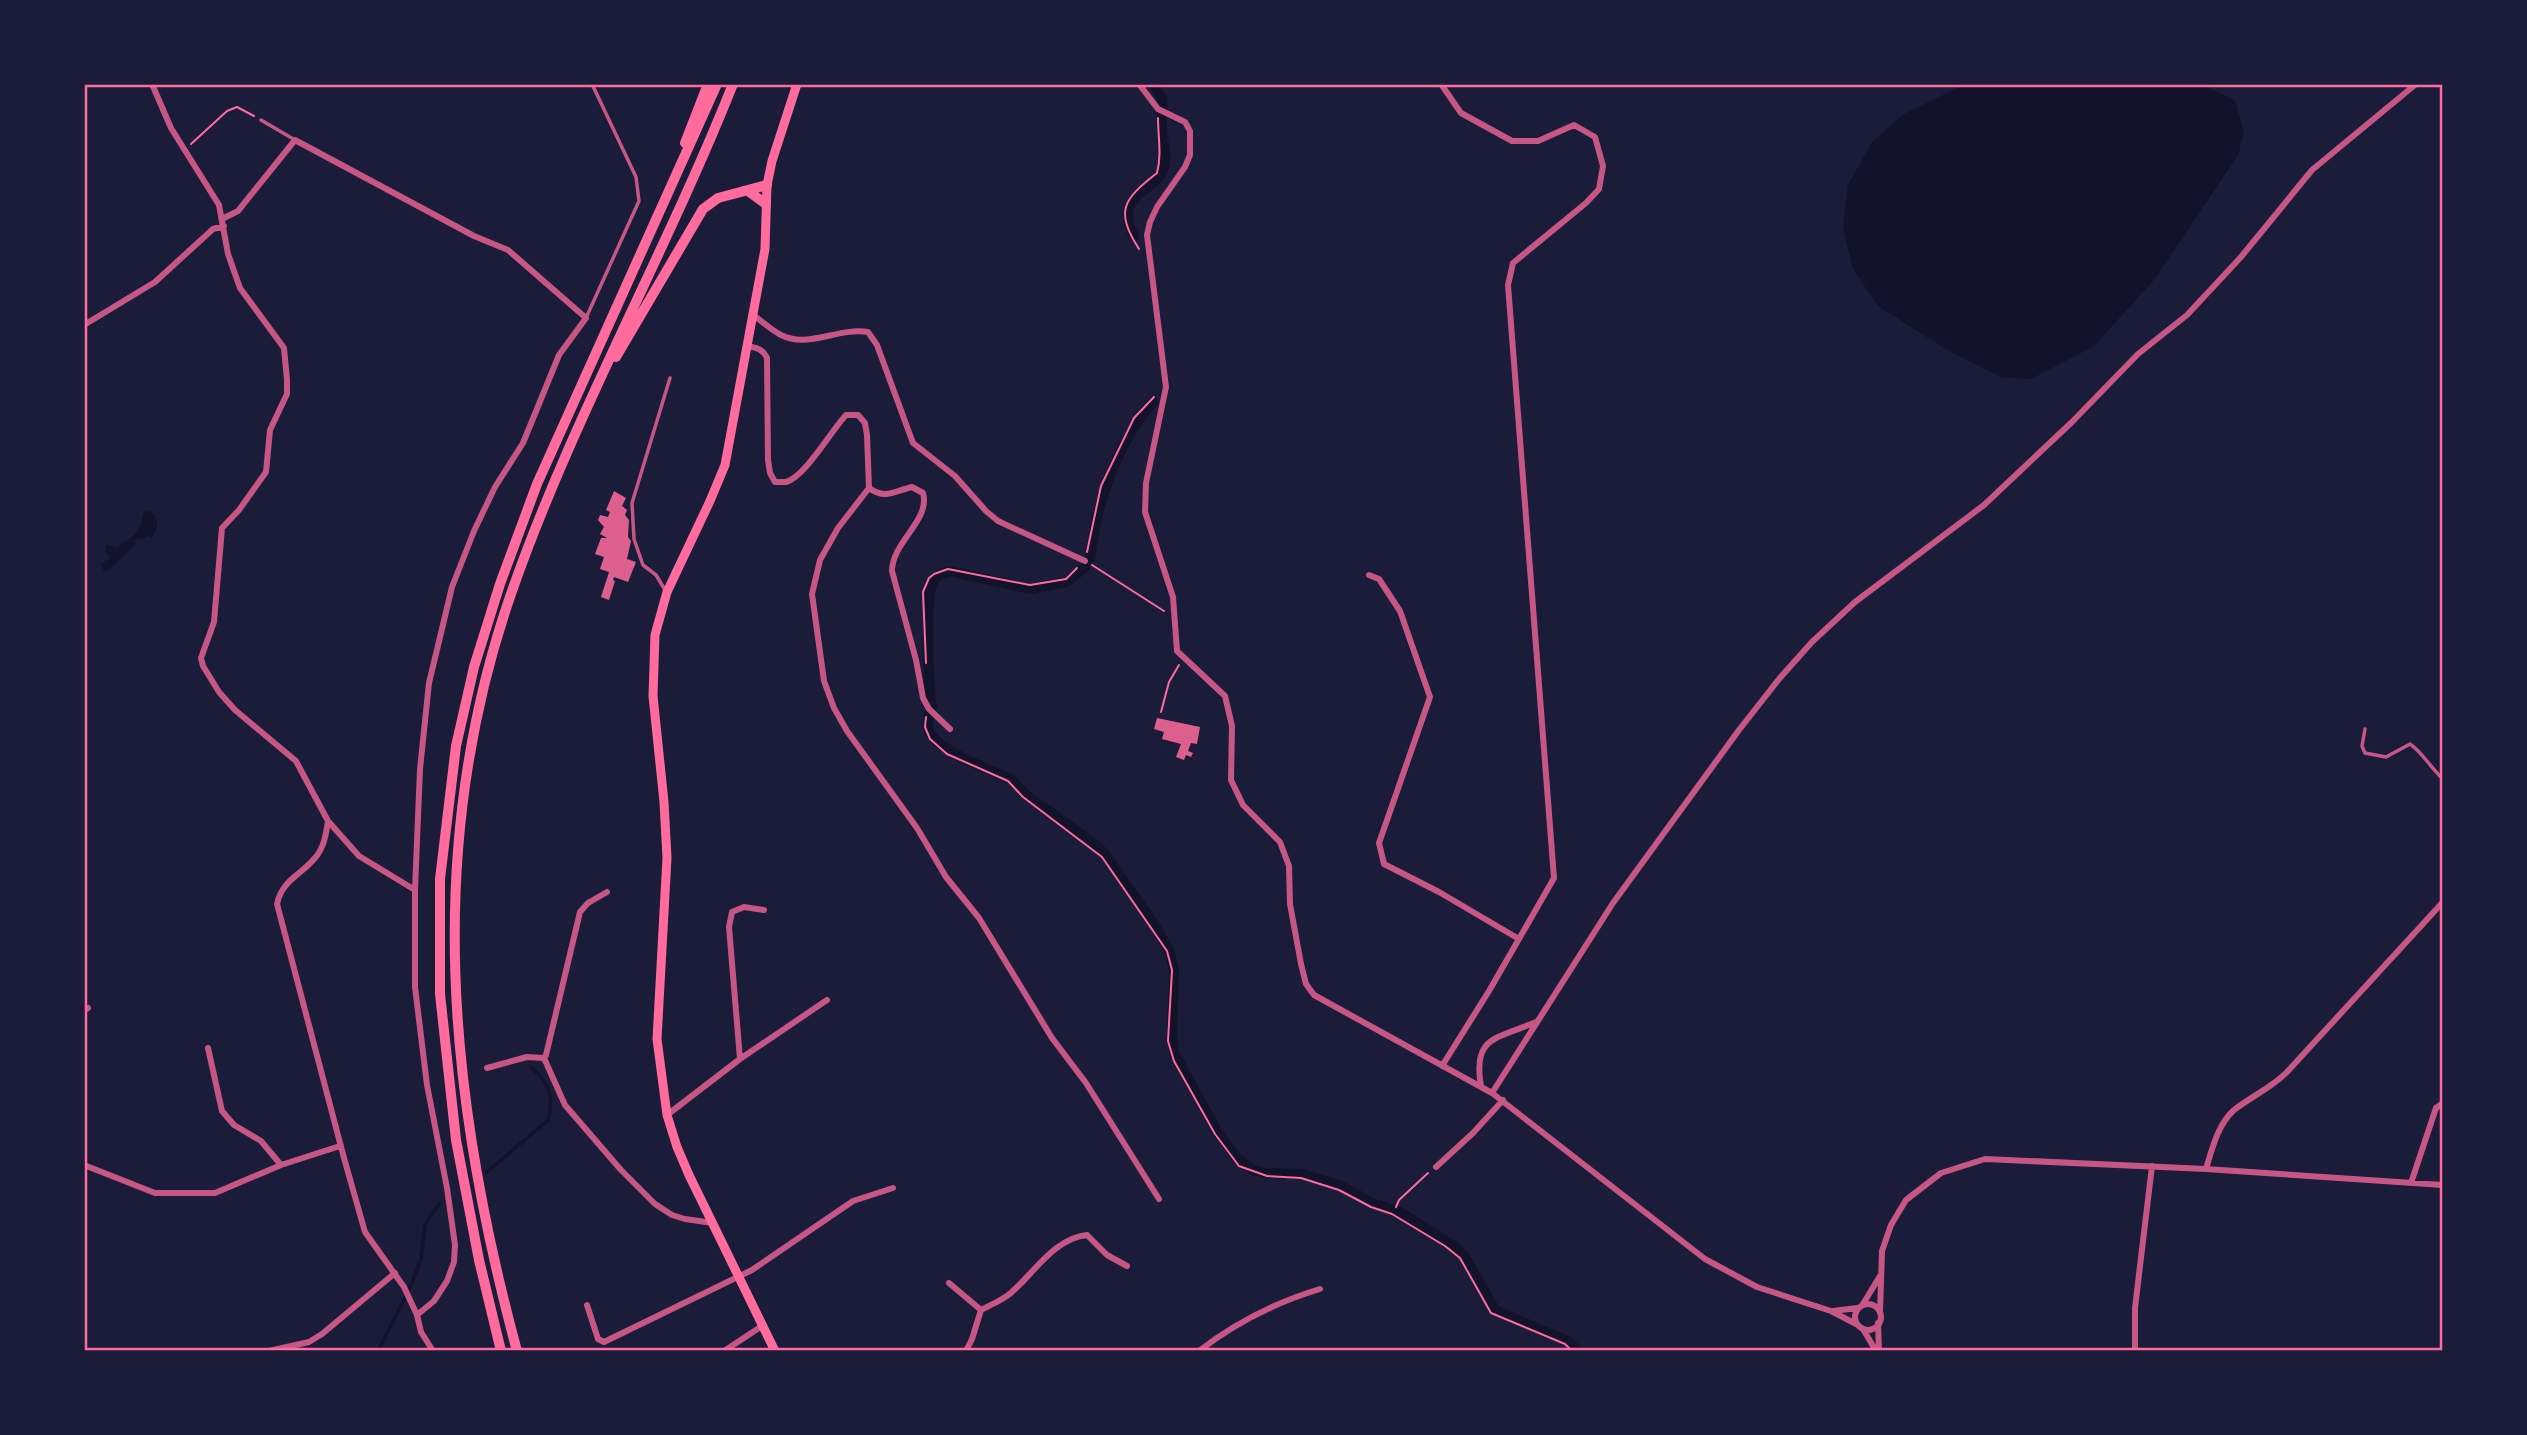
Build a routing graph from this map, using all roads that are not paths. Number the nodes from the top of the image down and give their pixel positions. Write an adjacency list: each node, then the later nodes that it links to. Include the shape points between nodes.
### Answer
1 (152, 84): 16 (street, via 171,128 219,205)
2 (592, 84): 18 (lane, via 636,177 639,201)
3 (708, 84): 15 (highway)
4 (718, 84): 15 (highway)
5 (733, 84): 22 (highway)
6 (797, 84): 12 (main road)
7 (1139, 84): 41 (street, via 1161,111 1185,122 1190,131 1190,155 1157,207 1147,235 1166,387 1146,483 1145,512 1173,597 1177,651 1225,696 1232,726 1231,780 1243,805 1280,842 1289,866 1290,904 1306,984 1314,995)
8 (1441, 84): 35 (street, via 1461,113 1512,141 1538,141 1574,125 1595,137 1603,166 1599,189 1513,263 1507,285 1554,872)
9 (2416, 84): 37 (street, via 2312,170 2187,315 2138,354 1984,505 1855,602 1812,642 1739,730 1613,903)
10 (261, 120): 11 (lane)
11 (295, 140): 16 (street, via 238,211); 18 (street, via 508,250)
12 (767, 185): 13 (highway); 14 (main road)
13 (748, 191): 14 (highway); 22 (highway, via 718,198 703,209)
14 (766, 204): 17 (main road, via 765,249)
15 (659, 211): 76 (highway, via 571,404 509,560 474,667 449,792 439,913 444,1042 466,1197)
16 (223, 222): 19 (street, via 155,282); 30 (street, via 240,288 284,348 287,394 270,430 266,472 222,528 214,622 201,658 219,692 235,710 296,761)
17 (754, 315): 20 (main road); 24 (street, via 781,335 802,340 855,330 869,332 913,443 955,476 998,521)
18 (586, 318): 31 (street, via 559,355 523,443 474,531 453,587 429,683)
19 (84, 325)
20 (748, 346): 23 (street, via 765,352 767,358 768,460 775,482 798,476 840,421 846,415 858,415 867,435); 26 (main road, via 725,465)
21 (670, 378): 26 (lane, via 632,503 634,539 643,565)
22 (588, 405): 77 (highway, via 513,589 491,659 467,768 455,875 453,965 467,1118 491,1247)
23 (869, 488): 27 (street, via 890,495 912,487 919,489 925,500 896,550 892,571 927,707); 57 (street, via 820,560 812,594 824,681 834,708 917,828 933,859 979,918)
24 (1085, 561)
25 (1369, 575): 35 (street, via 1379,579 1400,611 1430,697 1379,843 1384,863)
26 (667, 592): 47 (main road, via 652,668 666,826 657,1040)
27 (950, 729)
28 (2365, 729): 29 (lane, via 2365,753 2386,757 2410,744)
29 (2443, 779)
30 (328, 821): 31 (street, via 359,856); 48 (street, via 316,858 280,890 277,904)
31 (415, 890): 70 (street, via 415,987 455,1245 447,1281)
32 (607, 892): 39 (street, via 580,912)
33 (2443, 902): 53 (street, via 2287,1072 2232,1112 2218,1133)
34 (764, 910): 40 (street, via 744,907 732,912 729,927)
35 (1519, 939): 41 (street)
36 (827, 1000): 40 (street)
37 (1538, 1022): 43 (street, via 1486,1045 1479,1058); 44 (street)
38 (208, 1048): 50 (street, via 222,1111 234,1125 261,1140)
39 (544, 1058): 42 (street, via 527,1057); 58 (street, via 565,1105 655,1204 685,1220)
40 (740, 1059): 47 (street)
41 (1442, 1066): 43 (street)
42 (487, 1068)
43 (1481, 1086): 44 (street)
44 (1492, 1093): 45 (street)
45 (1503, 1100): 52 (street); 68 (street, via 1705,1259 1757,1287)
46 (2443, 1103): 54 (street, via 2437,1108)
47 (667, 1115): 58 (main road, via 681,1157)
48 (340, 1146): 50 (street); 60 (street, via 365,1231)
49 (84, 1165): 50 (street, via 155,1193 215,1193)
50 (281, 1165)
51 (2152, 1166): 53 (street); 62 (street, via 1985,1159 1941,1173 1906,1200 1891,1225); 83 (street, via 2135,1308)
52 (1436, 1167)
53 (2206, 1169): 54 (street)
54 (2411, 1183): 55 (street)
55 (2443, 1185)
56 (894, 1188): 61 (street, via 853,1201)
57 (1159, 1199)
58 (713, 1223): 61 (main road)
59 (1127, 1266): 67 (street, via 1087,1235 1074,1236 1038,1264 1013,1293)
60 (395, 1273): 70 (street); 74 (street, via 322,1334 309,1342)
61 (738, 1276): 65 (street, via 604,1342 598,1339); 72 (main road)
62 (1880, 1276): 66 (street); 69 (street)
63 (949, 1283): 67 (street)
64 (1320, 1289): 81 (street, via 1255,1315)
65 (587, 1305)
66 (1860, 1306): 68 (street); 69 (street, via 1875,1306); 73 (street, via 1855,1318)
67 (981, 1310): 80 (street)
68 (1831, 1311): 73 (street)
69 (1880, 1312): 71 (street)
70 (417, 1315): 75 (street)
71 (1878, 1323): 73 (street, via 1872,1329); 82 (street)
72 (762, 1326): 78 (street); 79 (main road)
73 (1860, 1327): 82 (street)
74 (269, 1351)
75 (433, 1351)
76 (501, 1351)
77 (517, 1351)
78 (724, 1351)
79 (775, 1351)
80 (966, 1351)
81 (1199, 1351)
82 (1878, 1351)
83 (2136, 1351)

